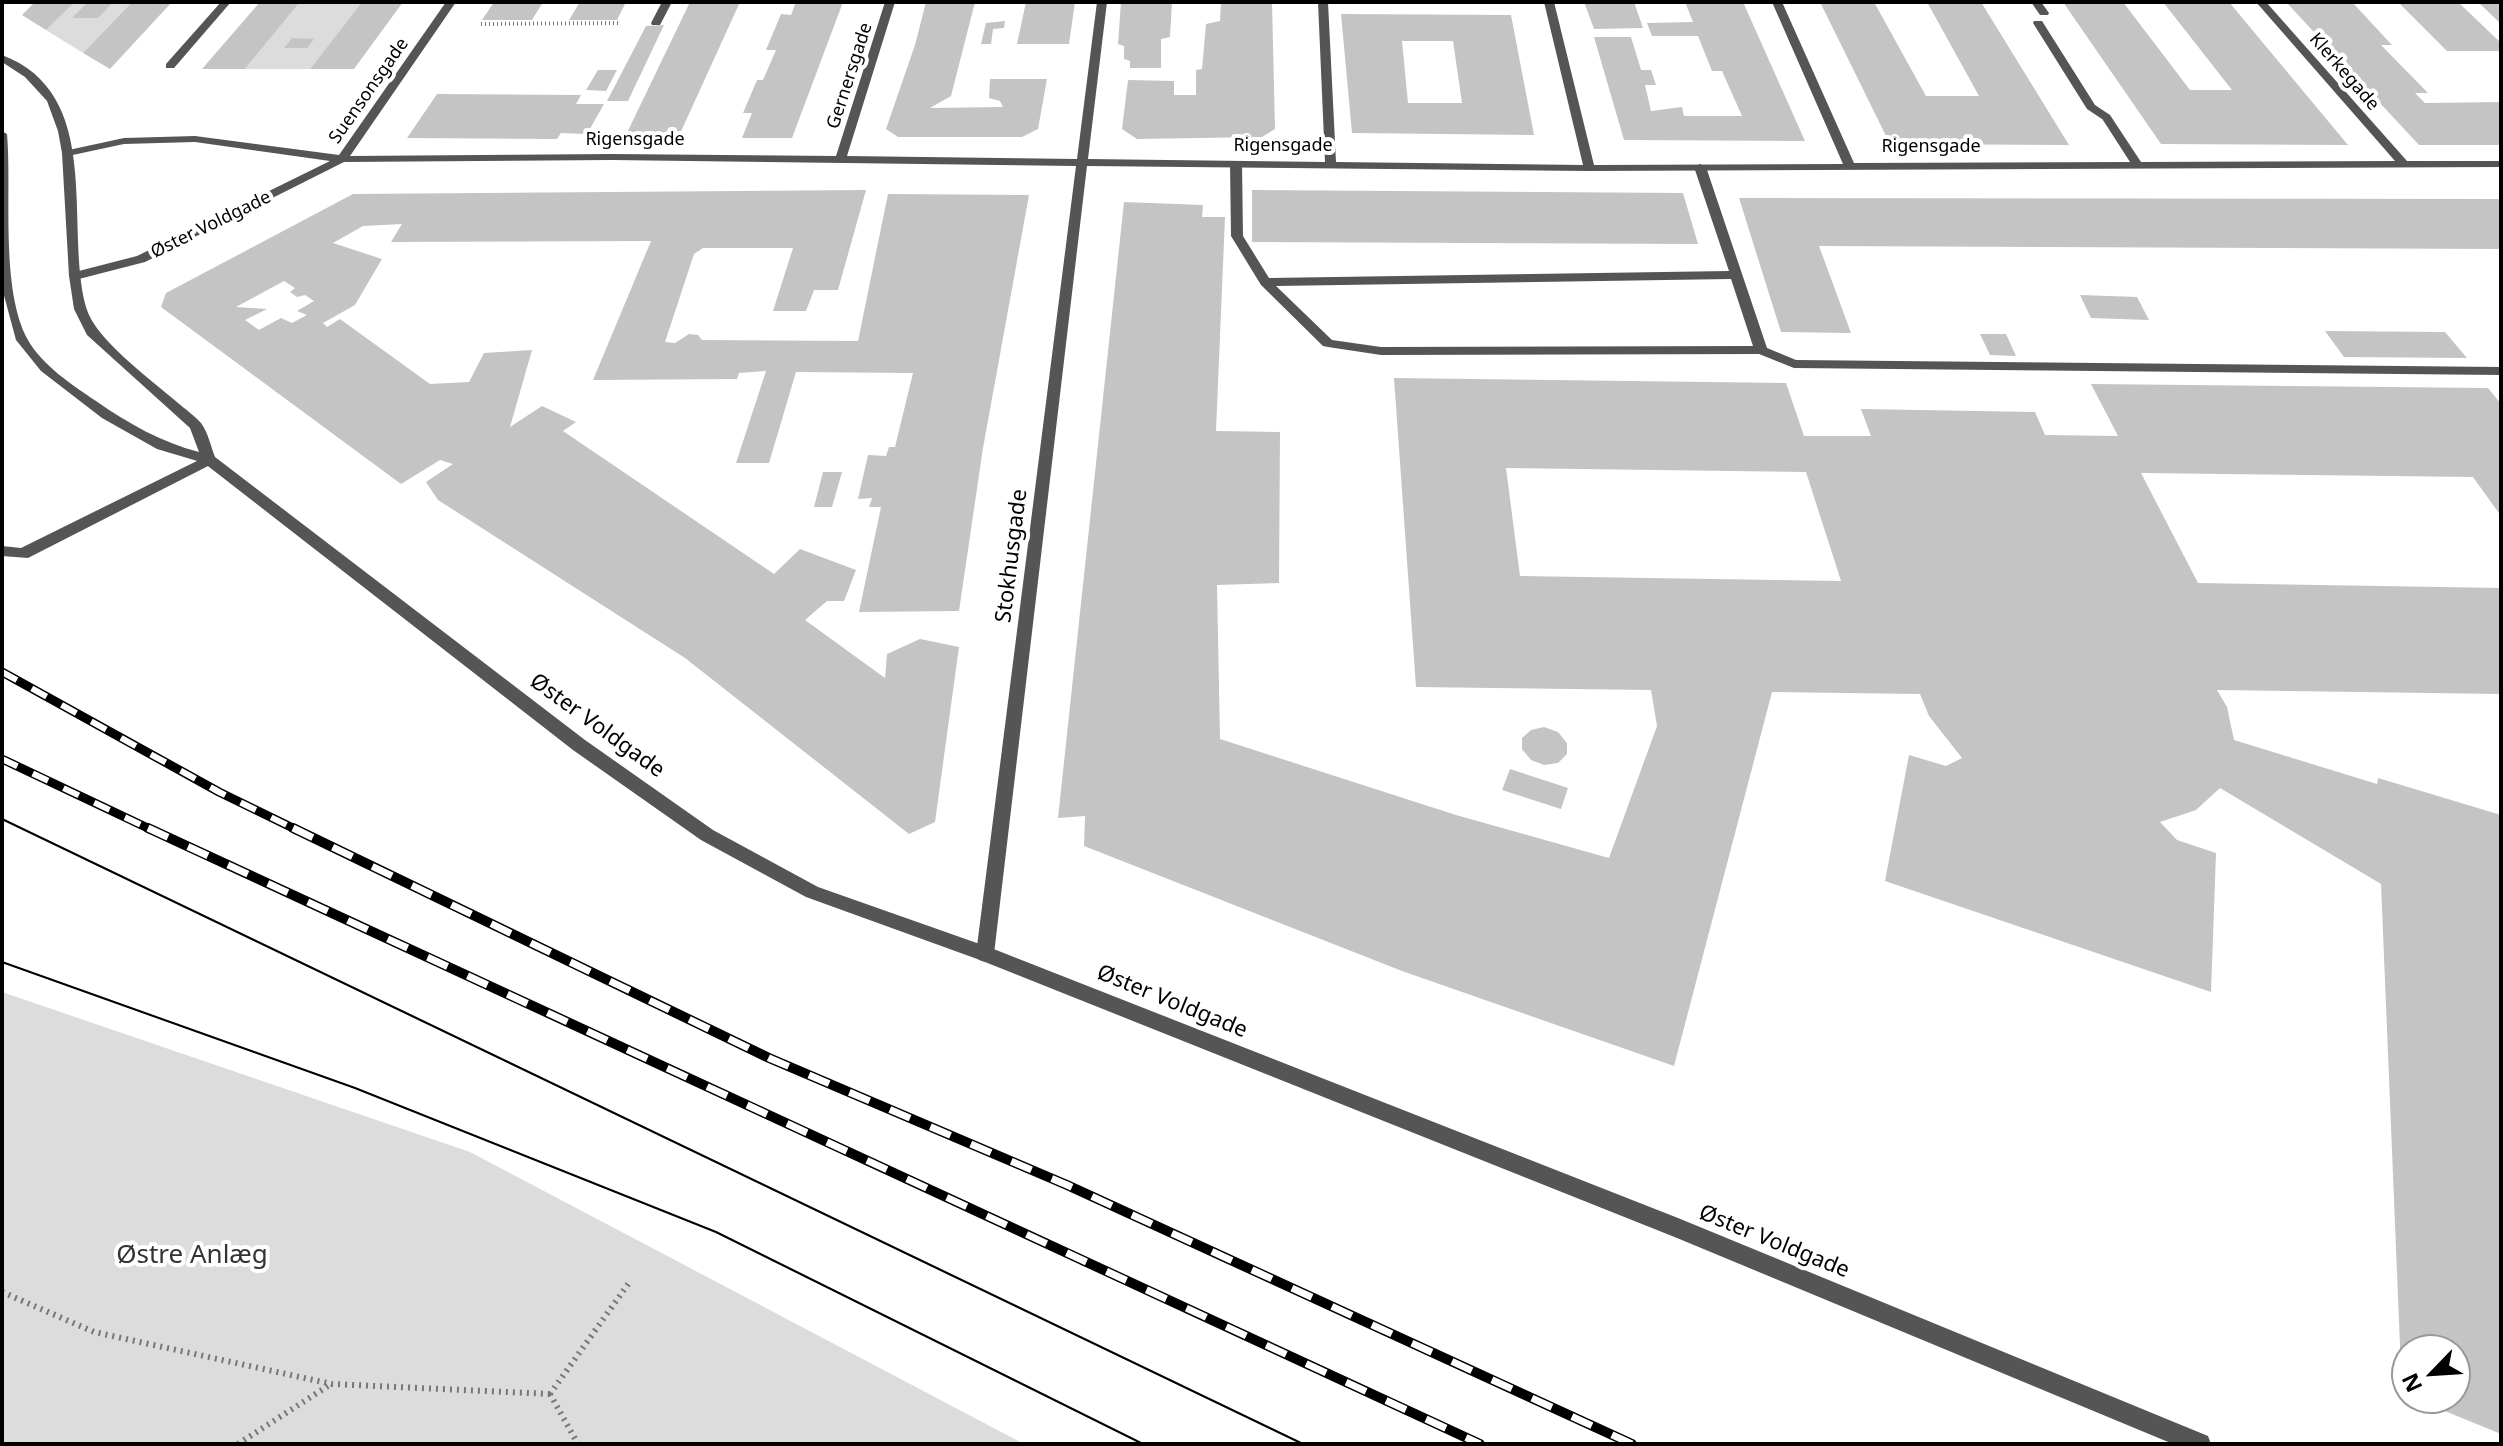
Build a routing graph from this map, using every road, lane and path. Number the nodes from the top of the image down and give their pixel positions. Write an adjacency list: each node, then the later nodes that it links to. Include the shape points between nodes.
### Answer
1 (226, 2): 14 (street)
2 (451, 2): 12 (street, Suensonsgade)
3 (667, 2): 11 (street)
4 (890, 2): 18 (street, Gernersgade)
5 (1102, 2): 19 (street, Stokhusgade)
6 (1323, 2): 22 (street)
7 (1549, 2): 27 (street)
8 (1777, 2): 24 (street)
9 (2036, 2): 25 (street, via 2091,107 2106,117)
10 (2261, 2): 20 (street, Klerkegade)
11 (656, 23): 12 (path)
12 (435, 24): 17 (street, Suensonsgade)
13 (2, 58): 16 (street, Øster Voldgade, via 29,75 52,100)
14 (170, 66)
15 (2, 134): 33 (street, Øster Voldgade, via 4,259 23,343 82,400 161,446)
16 (68, 153): 17 (street, Rigensgade, via 124,141 195,139); 29 (street, Øster Voldgade)
17 (342, 159): 18 (street, Rigensgade); 29 (street, Øster Voldgade, via 141,259)
18 (840, 160): 19 (street, Rigensgade)
19 (1083, 163): 21 (street, Rigensgade); 35 (street, Stokhusgade)
20 (2403, 163): 23 (street, Rigensgade); 25 (street, Rigensgade)
21 (1236, 164): 22 (street, Rigensgade); 30 (street, via 1237,236)
22 (1331, 164): 27 (street, Rigensgade)
23 (2501, 164)
24 (1849, 165): 25 (street, Rigensgade); 26 (street, Rigensgade)
25 (2138, 166)
26 (1700, 167): 27 (street, Rigensgade); 28 (street)
27 (1589, 168)
28 (1736, 275): 30 (street); 31 (street)
29 (75, 276): 33 (street, Øster Voldgade, via 80,309 93,335 196,426)
30 (1265, 282): 31 (street, via 1328,343 1381,351)
31 (1761, 350): 32 (street, via 1794,364)
32 (2501, 371)
33 (209, 460): 34 (street, via 23,554); 35 (street, Øster Voldgade, via 579,745 707,835 812,892)
34 (2, 551)
35 (985, 954): 42 (street, Øster Voldgade, via 1678,1228)
36 (631, 1280): 39 (path)
37 (2, 1292): 38 (path, via 94,1332)
38 (332, 1384): 39 (path); 40 (path)
39 (550, 1394): 41 (path)
40 (238, 1444)
41 (578, 1444)
42 (2200, 1444)

